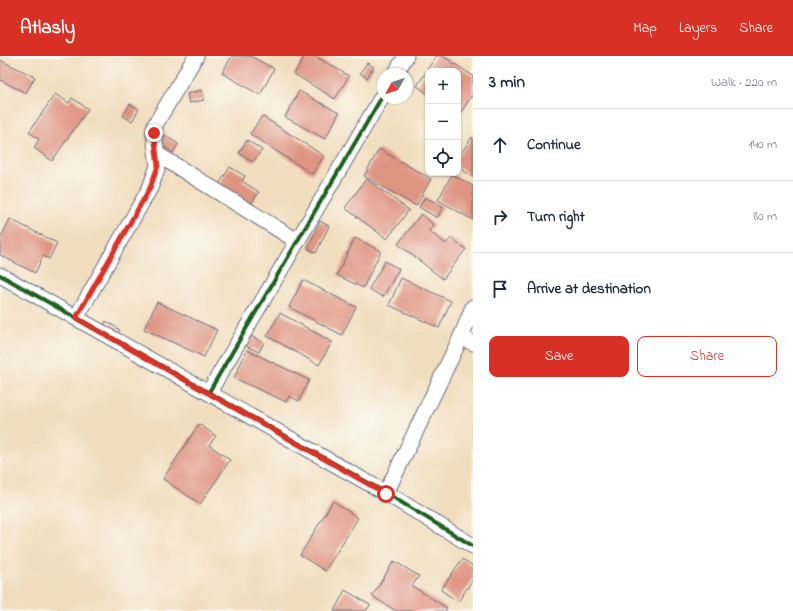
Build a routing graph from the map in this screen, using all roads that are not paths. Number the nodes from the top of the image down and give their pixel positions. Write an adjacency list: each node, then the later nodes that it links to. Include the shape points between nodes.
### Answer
1 (196, 56): 5 (street, via 155,125)
2 (406, 56): 3 (street)
3 (399, 68)
4 (378, 104): 6 (street)
5 (157, 154): 6 (street); 9 (street, via 158,166 150,188)
6 (298, 241): 11 (street)
7 (0, 275): 9 (street)
8 (473, 306): 10 (street)
9 (76, 318): 11 (street)
10 (467, 340): 12 (street)
11 (209, 392): 12 (street)
12 (386, 494): 13 (street)
13 (473, 546)

